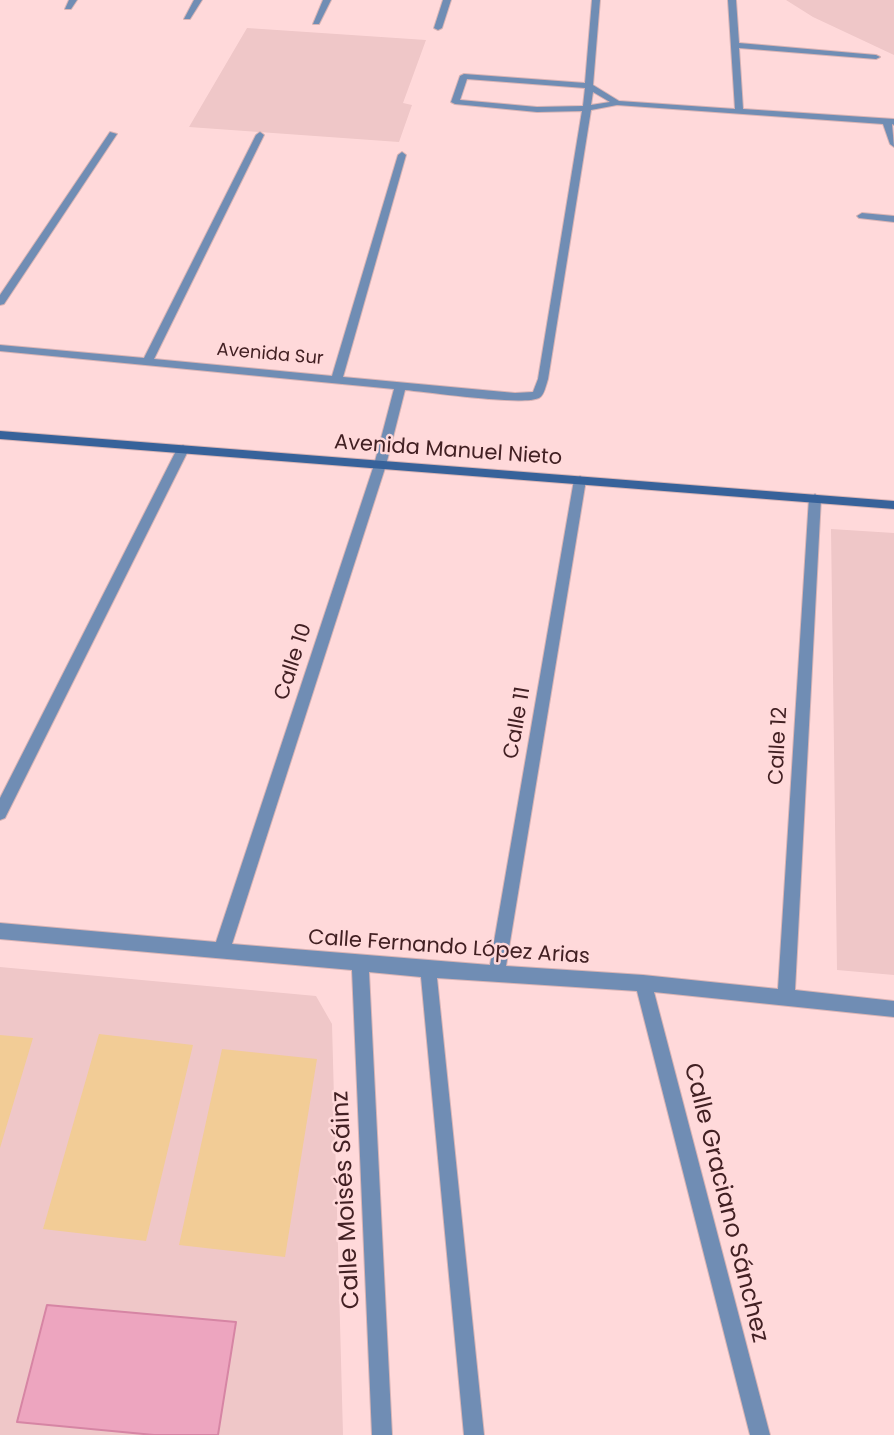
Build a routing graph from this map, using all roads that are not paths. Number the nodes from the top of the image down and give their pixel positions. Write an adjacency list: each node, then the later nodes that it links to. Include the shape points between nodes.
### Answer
1 (198, 0): 6 (street)
2 (327, 0): 7 (street)
3 (447, 0): 8 (street)
4 (596, 0): 11 (street)
5 (732, 0): 9 (street)
6 (187, 17)
7 (316, 22)
8 (438, 28)
9 (734, 45): 10 (street); 14 (street)
10 (876, 57)
11 (589, 86): 12 (street); 13 (street); 13 (street, via 464,76 455,102 552,111)
12 (617, 103): 13 (street); 14 (street)
13 (587, 106): 26 (street, Avenida Sur, via 537,395 515,397)
14 (739, 111): 15 (street)
15 (890, 122): 18 (street)
16 (113, 134): 22 (street)
17 (260, 135): 24 (street)
18 (894, 144)
19 (402, 155): 25 (street)
20 (862, 216): 21 (street)
21 (894, 219)
22 (0, 302)
23 (0, 348): 24 (street, Avenida Sur)
24 (148, 361): 25 (street, Avenida Sur)
25 (337, 379): 26 (street, Avenida Sur)
26 (401, 385): 29 (street, Calle 10)
27 (0, 435): 28 (street, Avenida Manuel Nieto)
28 (183, 449): 29 (street, Avenida Manuel Nieto); 33 (street)
29 (380, 464): 30 (street, Avenida Manuel Nieto); 35 (street, Calle 10)
30 (580, 480): 31 (street, Avenida Manuel Nieto); 38 (street, Calle 11)
31 (815, 499): 32 (street, Avenida Manuel Nieto); 40 (street, Calle 12)
32 (894, 505)
33 (0, 813)
34 (0, 931): 35 (street, Calle Fernando López Arias)
35 (222, 950): 36 (street, Calle Fernando López Arias)
36 (360, 963): 37 (street, Calle Fernando López Arias); 42 (street, Calle Moisés Sáinz)
37 (428, 969): 38 (street, Calle Fernando López Arias); 43 (street)
38 (496, 973): 39 (street, Calle Fernando López Arias)
39 (643, 983): 40 (street, Calle Fernando López Arias); 44 (street, Calle Graciano Sánchez)
40 (786, 996): 41 (street, Calle Fernando López Arias)
41 (894, 1009)
42 (382, 1435)
43 (474, 1435)
44 (760, 1435)

